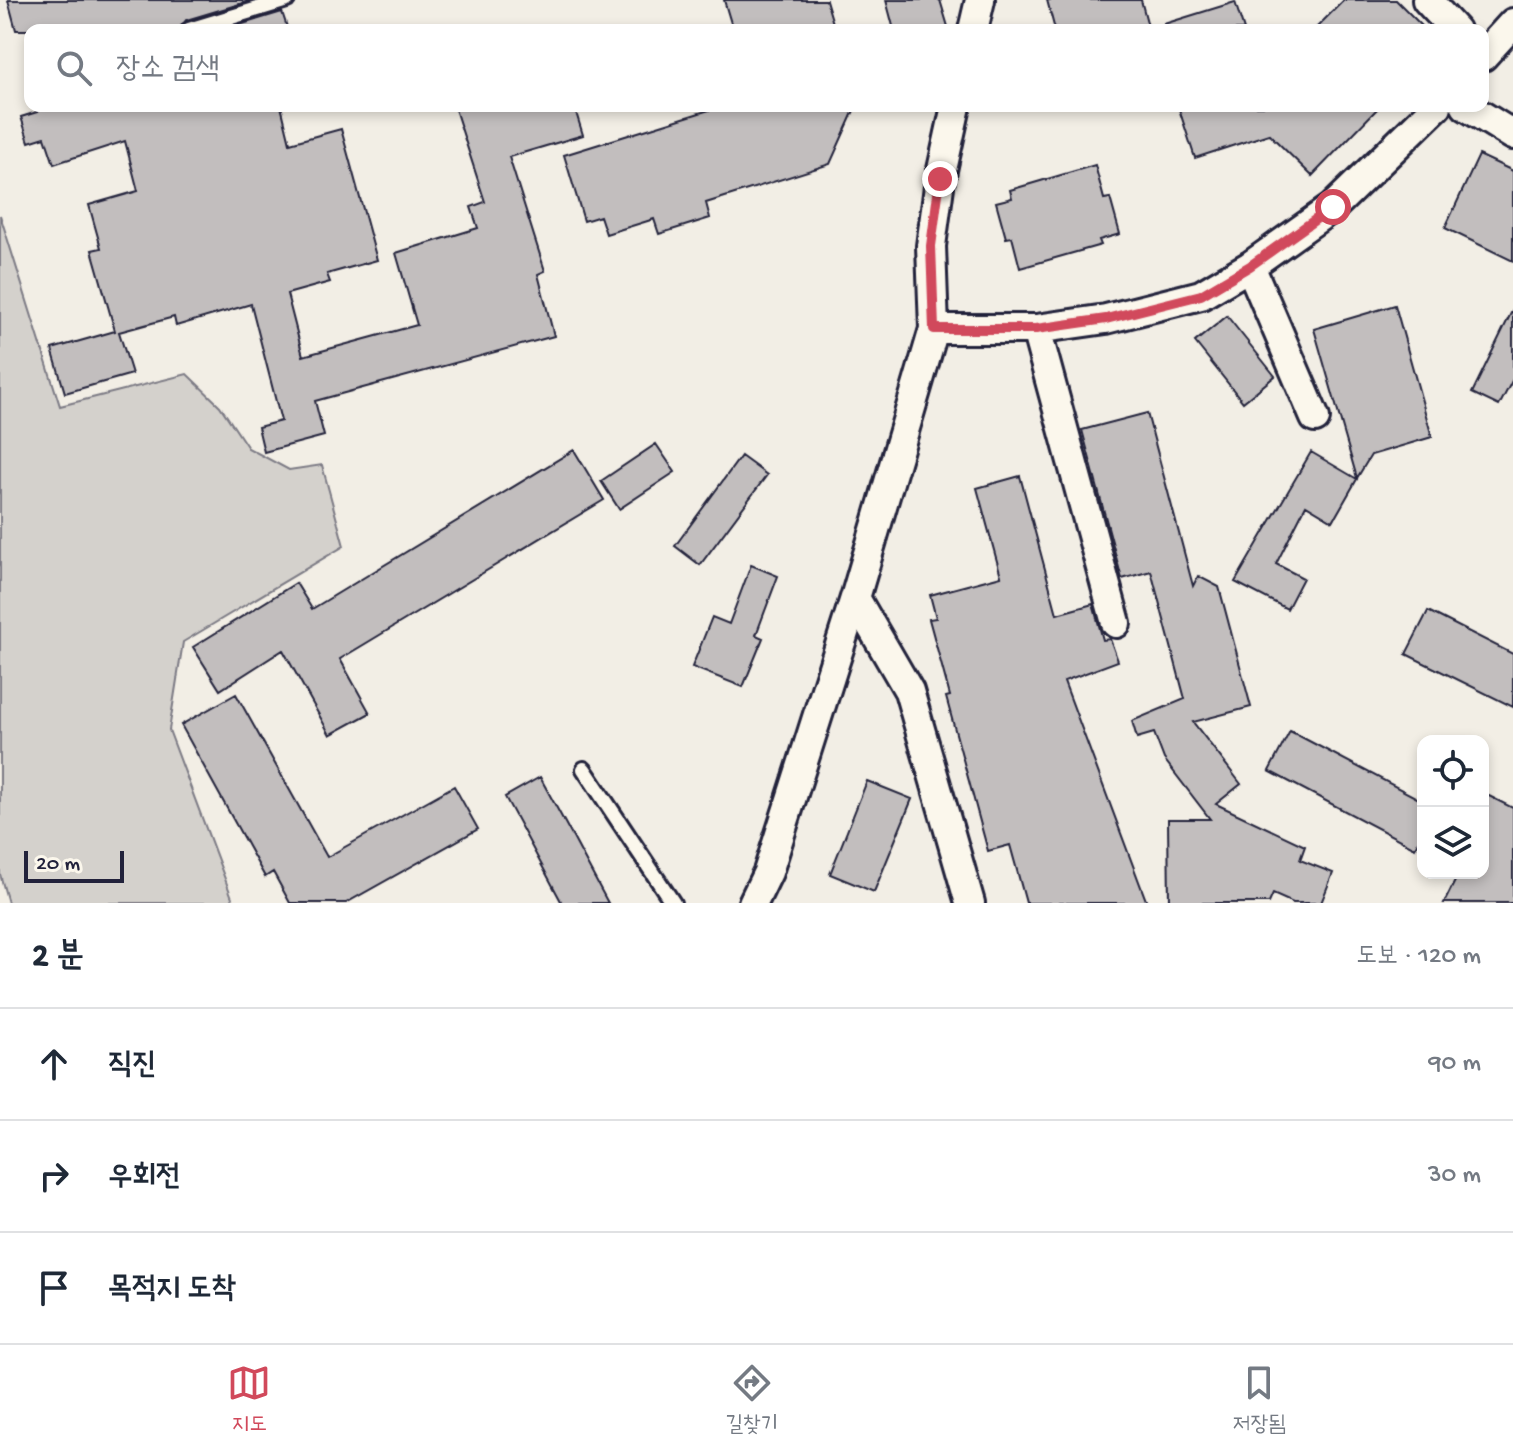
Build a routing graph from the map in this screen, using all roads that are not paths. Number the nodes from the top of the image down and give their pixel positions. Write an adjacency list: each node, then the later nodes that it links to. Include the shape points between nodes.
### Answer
1 (287, 0): 5 (lane)
2 (980, 0): 6 (street)
3 (1427, 0): 7 (street)
4 (1513, 23): 8 (street)
5 (209, 24)
6 (974, 24)
7 (1449, 24)
8 (1489, 49)
9 (955, 112): 14 (street, via 931,246)
10 (1431, 112): 13 (street, via 1333,207)
11 (1476, 112): 12 (street)
12 (1513, 135)
13 (1250, 266): 15 (street, via 1201,295 1106,319); 16 (street)
14 (934, 329): 15 (street); 17 (street)
15 (1036, 329): 18 (street)
16 (1315, 418)
17 (855, 598): 21 (street, via 768,872); 22 (street, via 909,691)
18 (1116, 623)
19 (584, 769): 20 (lane)
20 (673, 903)
21 (753, 903)
22 (970, 903)

